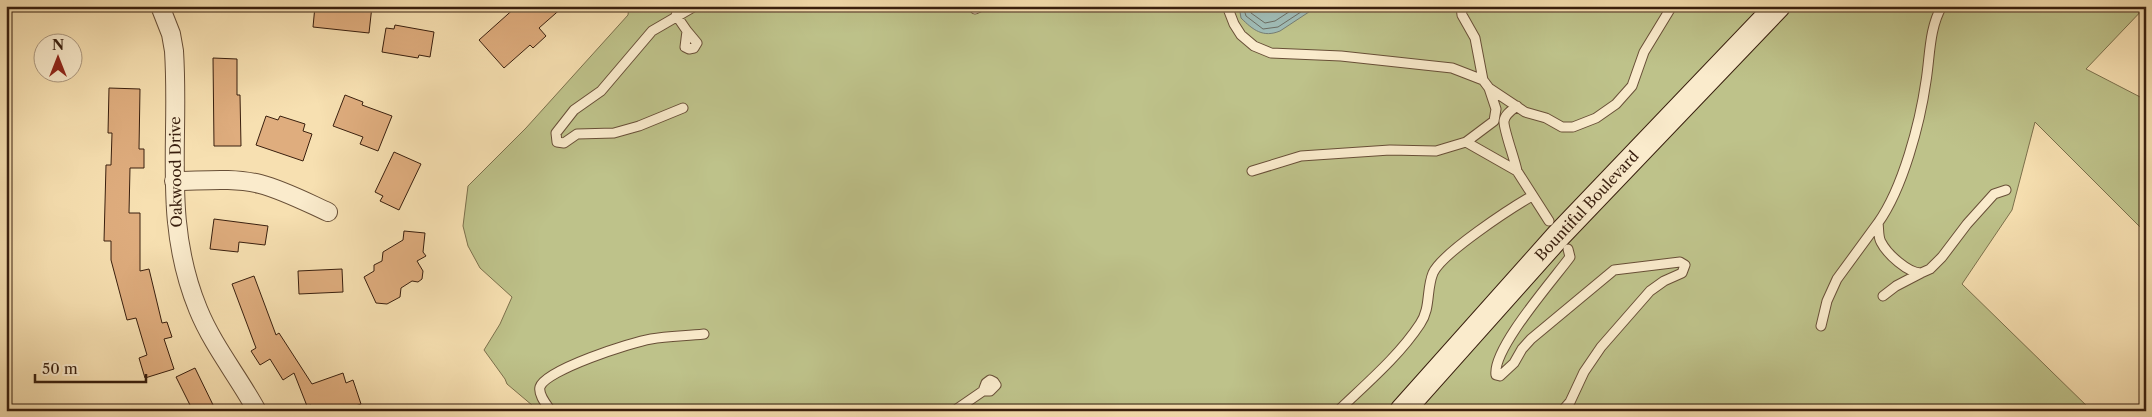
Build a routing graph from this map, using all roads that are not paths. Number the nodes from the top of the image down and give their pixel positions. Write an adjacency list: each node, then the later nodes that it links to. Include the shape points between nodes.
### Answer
1 (160, 6): 17 (street, Oakwood Drive, via 174,51)
2 (695, 6): 8 (lane)
3 (1227, 6): 10 (lane, via 1241,35 1271,54 1341,56 1452,68)
4 (1461, 6): 10 (lane, via 1462,15 1475,38)
5 (1672, 6): 12 (lane, via 1644,52 1632,86 1616,104 1596,118 1562,128)
6 (1778, 6): 33 (main road, Bountiful Boulevard, via 1559,235)
7 (1942, 6): 22 (lane, via 1931,40 1918,128 1892,198)
8 (676, 15): 9 (lane); 13 (lane, via 652,31 601,91 574,110 555,138 557,142 564,143 577,134 614,133)
9 (687, 31)
10 (1483, 80): 11 (lane)
11 (1489, 88): 12 (lane); 14 (lane, via 1496,109 1494,120)
12 (1517, 106): 16 (lane, via 1504,120)
13 (683, 108)
14 (1466, 142): 15 (lane, via 1436,151 1390,150 1301,156); 16 (lane)
15 (1252, 171)
16 (1517, 172): 19 (lane)
17 (174, 181): 20 (street, via 259,184); 30 (street, Oakwood Drive, via 178,234 191,291 215,344)
18 (2006, 190): 24 (lane, via 1994,194 1942,257)
19 (1532, 196): 21 (lane); 29 (lane, via 1476,232 1434,271 1427,314 1420,326)
20 (328, 212)
21 (1549, 221)
22 (1878, 223): 24 (lane, via 1880,241 1887,251 1906,267); 26 (lane, via 1837,279)
23 (1568, 249): 34 (lane, via 1570,257 1516,327 1501,356 1496,375 1507,371 1531,339 1614,270 1680,262 1685,269 1650,291 1600,347)
24 (1921, 273): 25 (lane)
25 (1883, 296)
26 (1821, 326)
27 (704, 334): 31 (lane, via 634,342 555,374 543,381 539,389)
28 (983, 391): 32 (lane)
29 (1339, 410)
30 (257, 411)
31 (551, 411)
32 (954, 411)
33 (1402, 411)
34 (1562, 411)

